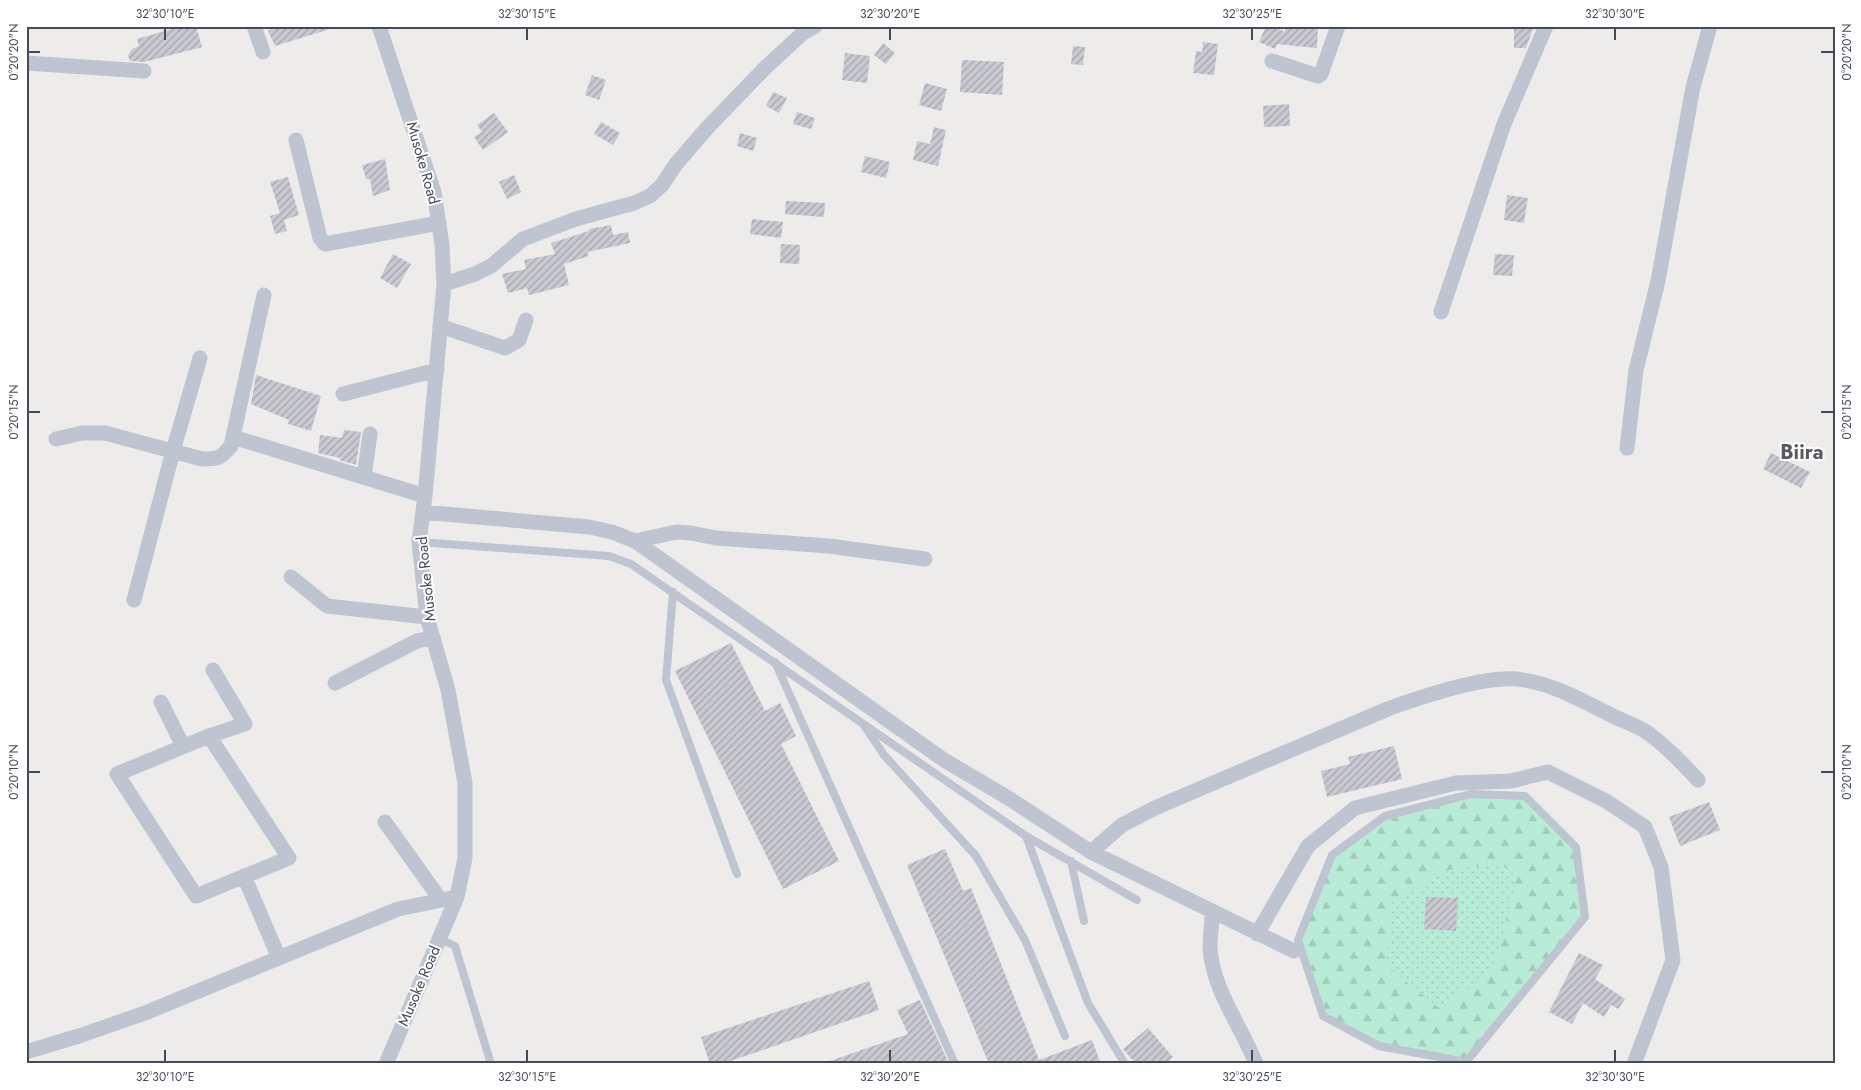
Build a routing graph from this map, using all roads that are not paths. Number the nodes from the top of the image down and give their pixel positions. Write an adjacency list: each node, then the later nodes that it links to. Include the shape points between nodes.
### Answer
1 (254, 26): 7 (street)
2 (379, 26): 12 (street, Musoke Road, via 434,192)
3 (815, 26): 13 (street, via 765,68 708,127 650,196 576,218 523,239 491,266)
4 (1338, 26): 8 (street, via 1318,76)
5 (1546, 26): 15 (street, via 1504,124)
6 (1710, 26): 24 (street, via 1693,86 1658,281 1636,370)
7 (263, 52)
8 (1272, 61)
9 (26, 63): 10 (street)
10 (144, 71)
11 (296, 140): 12 (street, via 320,238 325,244)
12 (439, 224): 13 (street, Musoke Road)
13 (444, 284): 17 (street, Musoke Road)
14 (264, 295): 22 (street)
15 (1441, 312)
16 (526, 320): 17 (street, via 519,340 505,348)
17 (440, 326): 19 (street, Musoke Road)
18 (200, 358): 25 (street)
19 (437, 370): 20 (street); 27 (street, Musoke Road)
20 (343, 394)
21 (370, 434): 26 (street)
22 (233, 437): 25 (street, via 231,446 216,459 202,459); 26 (street)
23 (56, 439): 25 (street, via 100,432)
24 (1627, 448)
25 (173, 451): 34 (street)
26 (364, 477): 27 (street)
27 (426, 496): 28 (street, Musoke Road)
28 (423, 512): 29 (street, via 589,527); 30 (street, Musoke Road)
29 (635, 541): 31 (street, via 676,532 829,546); 47 (street, via 944,760)
30 (419, 542): 33 (lane, via 609,556 631,564); 35 (street, Musoke Road)
31 (925, 560)
32 (290, 577): 35 (street, via 327,606)
33 (673, 592): 37 (lane); 49 (lane, via 666,680)
34 (134, 600)
35 (427, 617): 36 (street, Musoke Road)
36 (433, 637): 39 (street, via 417,641); 51 (street, Musoke Road, via 448,690 465,783 465,858)
37 (775, 662): 41 (lane); 65 (lane)
38 (213, 670): 42 (street, via 245,724)
39 (335, 683)
40 (160, 702): 43 (street)
41 (862, 723): 46 (lane); 60 (lane, via 884,755 976,856 1025,940)
42 (209, 736): 43 (street); 50 (street, via 289,858)
43 (183, 746): 50 (street, via 117,774 196,896)
44 (1698, 780): 47 (street, via 1676,755 1647,732 1571,696 1539,682 1514,679 1482,682 1390,708 1157,807 1122,825)
45 (385, 822): 52 (street)
46 (1026, 836): 48 (lane); 66 (lane, via 1088,1003)
47 (1091, 852): 54 (street)
48 (1071, 861): 53 (lane); 55 (lane)
49 (737, 874)
50 (244, 876): 59 (street)
51 (457, 897): 52 (street); 57 (street, Musoke Road)
52 (440, 900): 59 (street, via 398,909)
53 (1137, 900)
54 (1212, 912): 56 (street); 62 (street, via 1210,947 1214,974)
55 (1084, 921)
56 (1257, 934): 58 (street); 67 (street, via 1308,846 1355,808 1456,783 1511,781 1548,772 1606,801 1644,827 1661,866 1673,960)
57 (440, 939): 63 (street, Musoke Road); 64 (lane, via 455,946)
58 (1296, 945): 58 (lane, via 1332,855 1385,816 1471,794 1525,796 1576,847 1585,917 1466,1062 1379,1046 1324,1016)
59 (279, 958): 61 (street, via 145,1013)
60 (1065, 1036)
61 (26, 1052)
62 (1256, 1060)
63 (386, 1064)
64 (491, 1064)
65 (956, 1064)
66 (1125, 1064)
67 (1634, 1064)

